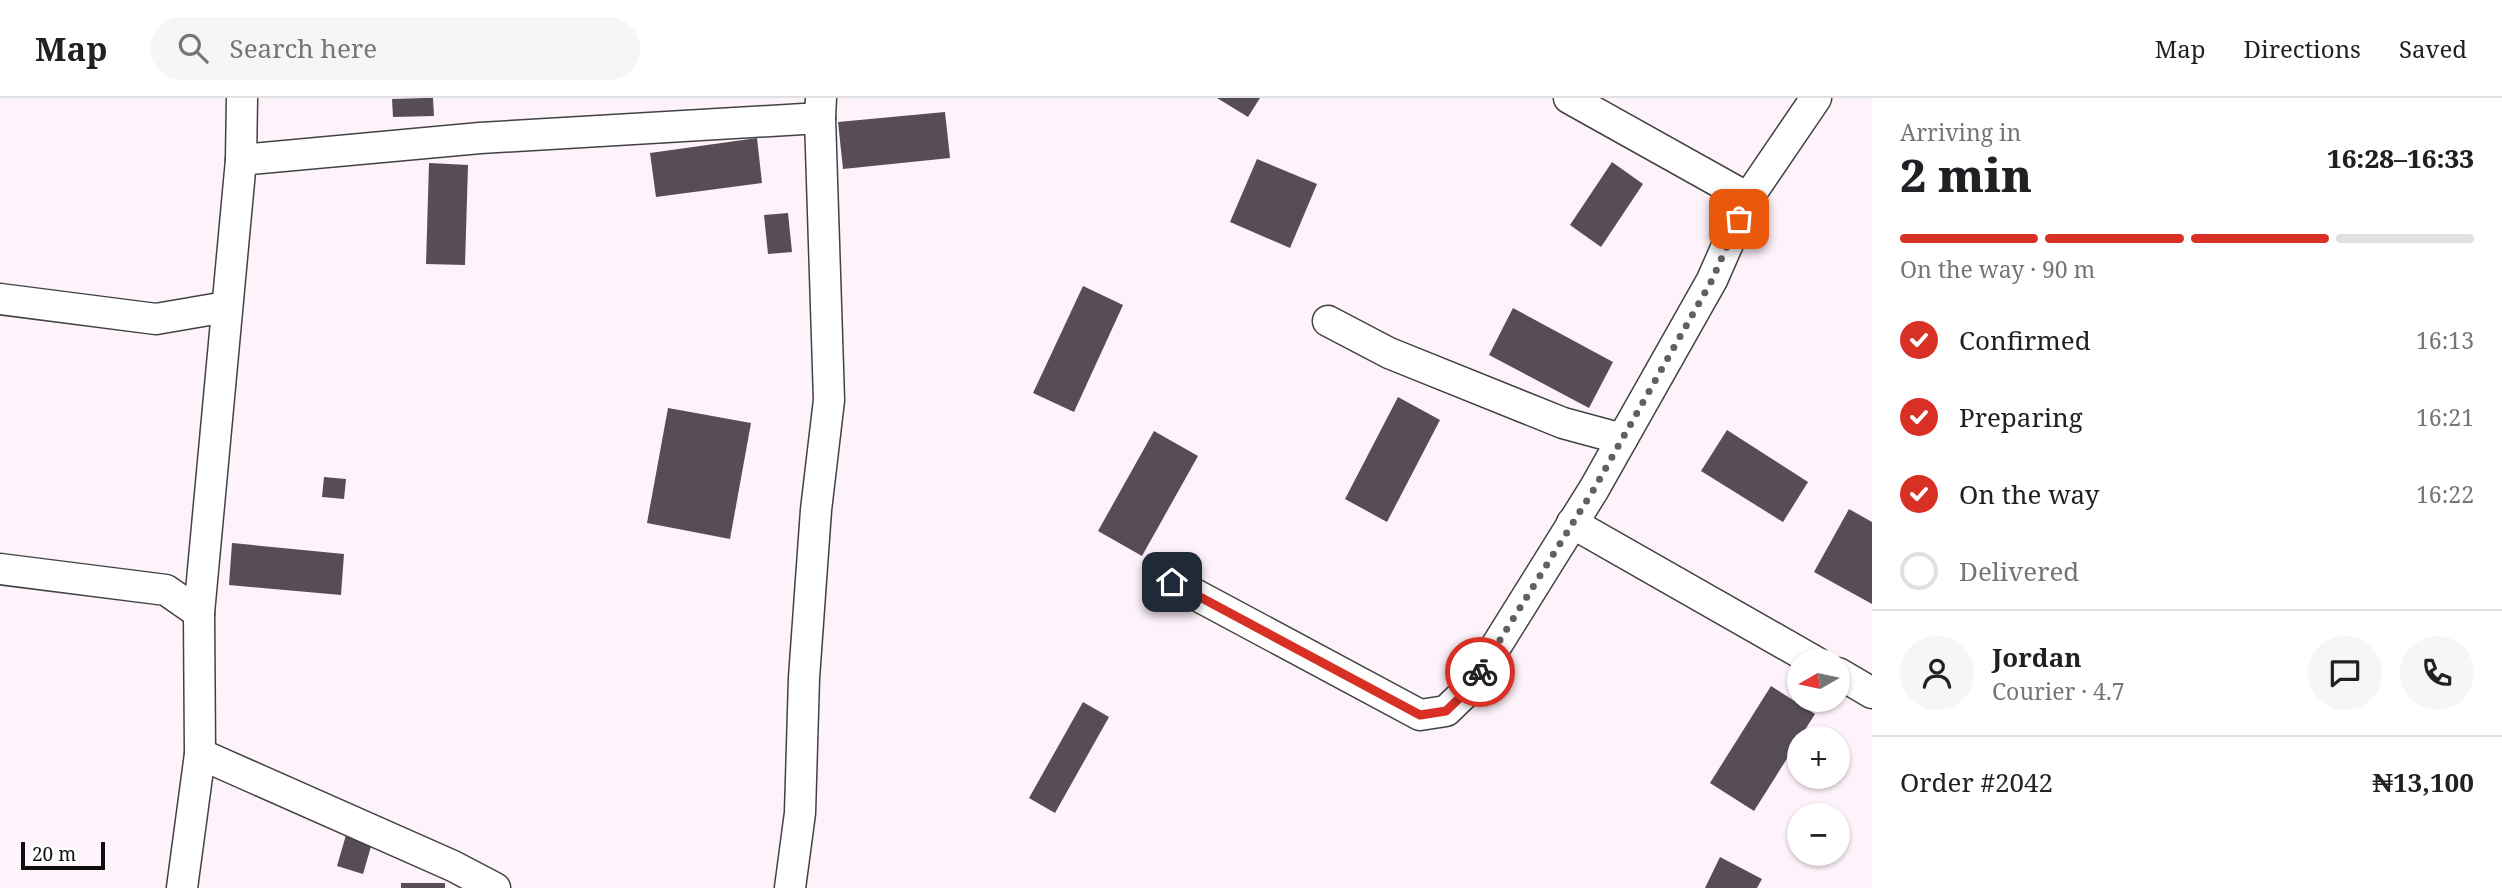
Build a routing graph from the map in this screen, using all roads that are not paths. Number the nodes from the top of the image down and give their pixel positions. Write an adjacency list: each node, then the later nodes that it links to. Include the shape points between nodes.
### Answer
1 (242, 98): 5 (street)
2 (1569, 98): 6 (street)
3 (1816, 98): 6 (street)
4 (821, 108): 5 (street); 21 (street, via 830,400 816,510 800,813)
5 (241, 160): 8 (street)
6 (1748, 198): 10 (street, via 1712,280)
7 (0, 299): 8 (street, via 156,319)
8 (226, 307): 14 (street)
9 (1328, 321): 10 (street, via 1389,353 1563,423)
10 (1622, 439): 11 (street)
11 (1572, 523): 13 (street, via 1470,688 1446,711 1420,715); 15 (street)
12 (0, 569): 14 (street, via 166,590)
13 (1172, 582)
14 (199, 613): 18 (street)
15 (1793, 649)
16 (1850, 680): 17 (street)
17 (1872, 693)
18 (200, 754): 19 (street); 20 (street)
19 (182, 888)
20 (495, 888)
21 (790, 888)

